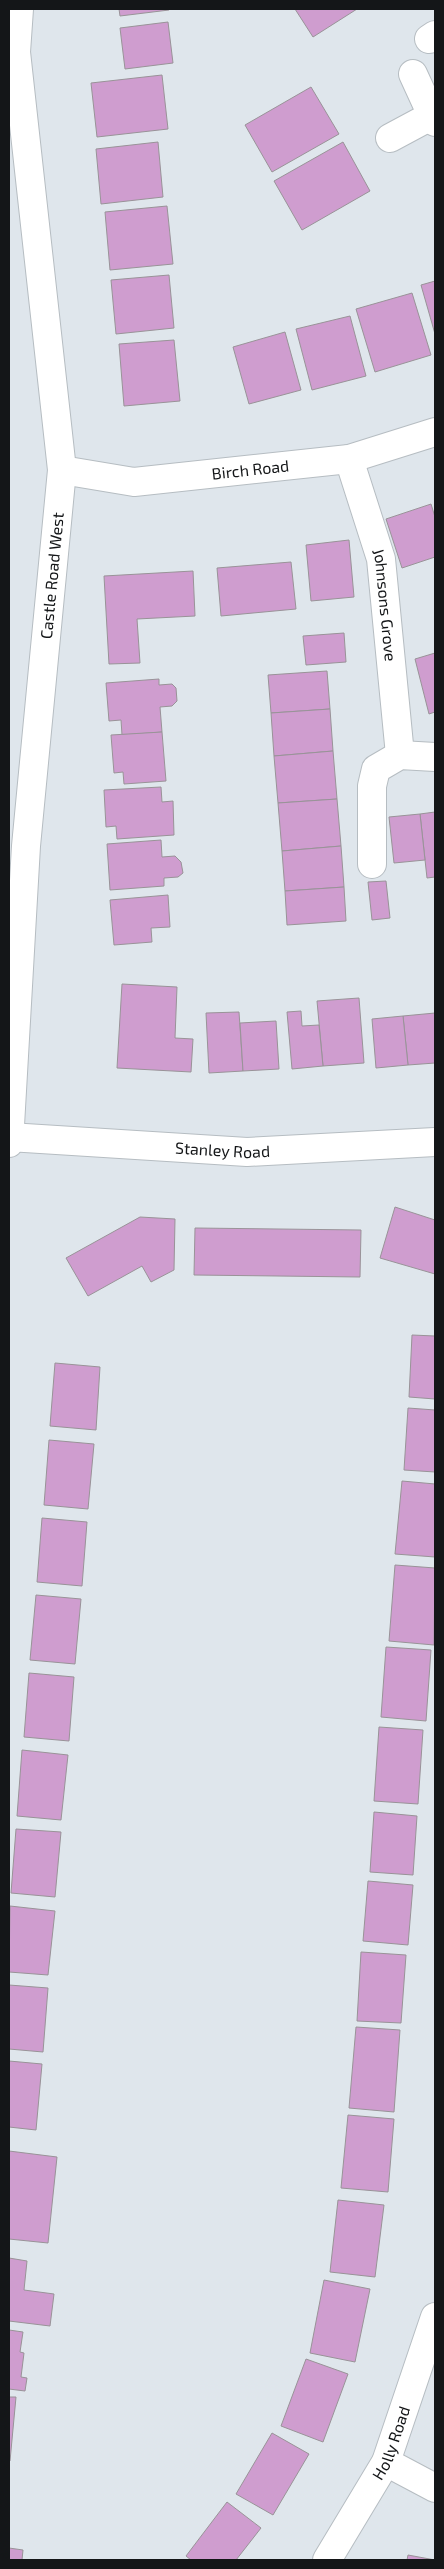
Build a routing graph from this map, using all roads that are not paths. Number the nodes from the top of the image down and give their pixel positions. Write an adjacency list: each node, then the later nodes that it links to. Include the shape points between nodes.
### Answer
1 (18, 9): 7 (street, Castle Road West, via 16,52)
2 (413, 74): 3 (street)
3 (433, 119): 4 (street)
4 (390, 138)
5 (435, 432): 6 (street, Birch Road)
6 (349, 459): 7 (street, Birch Road, via 134,482); 8 (street, Johnsons Grove, via 381,560)
7 (62, 470): 11 (street, Castle Road West, via 26,846)
8 (400, 755): 9 (street); 10 (street, via 376,769 372,786)
9 (435, 757)
10 (372, 864)
11 (9, 1137): 12 (street, Stanley Road, via 247,1152); 13 (street, Castle Road West)
12 (435, 1142)
13 (9, 1143)
14 (435, 2317): 15 (street, Holly Road)
15 (386, 2462): 16 (street); 17 (street, Holly Road)
16 (435, 2488)
17 (327, 2560)

